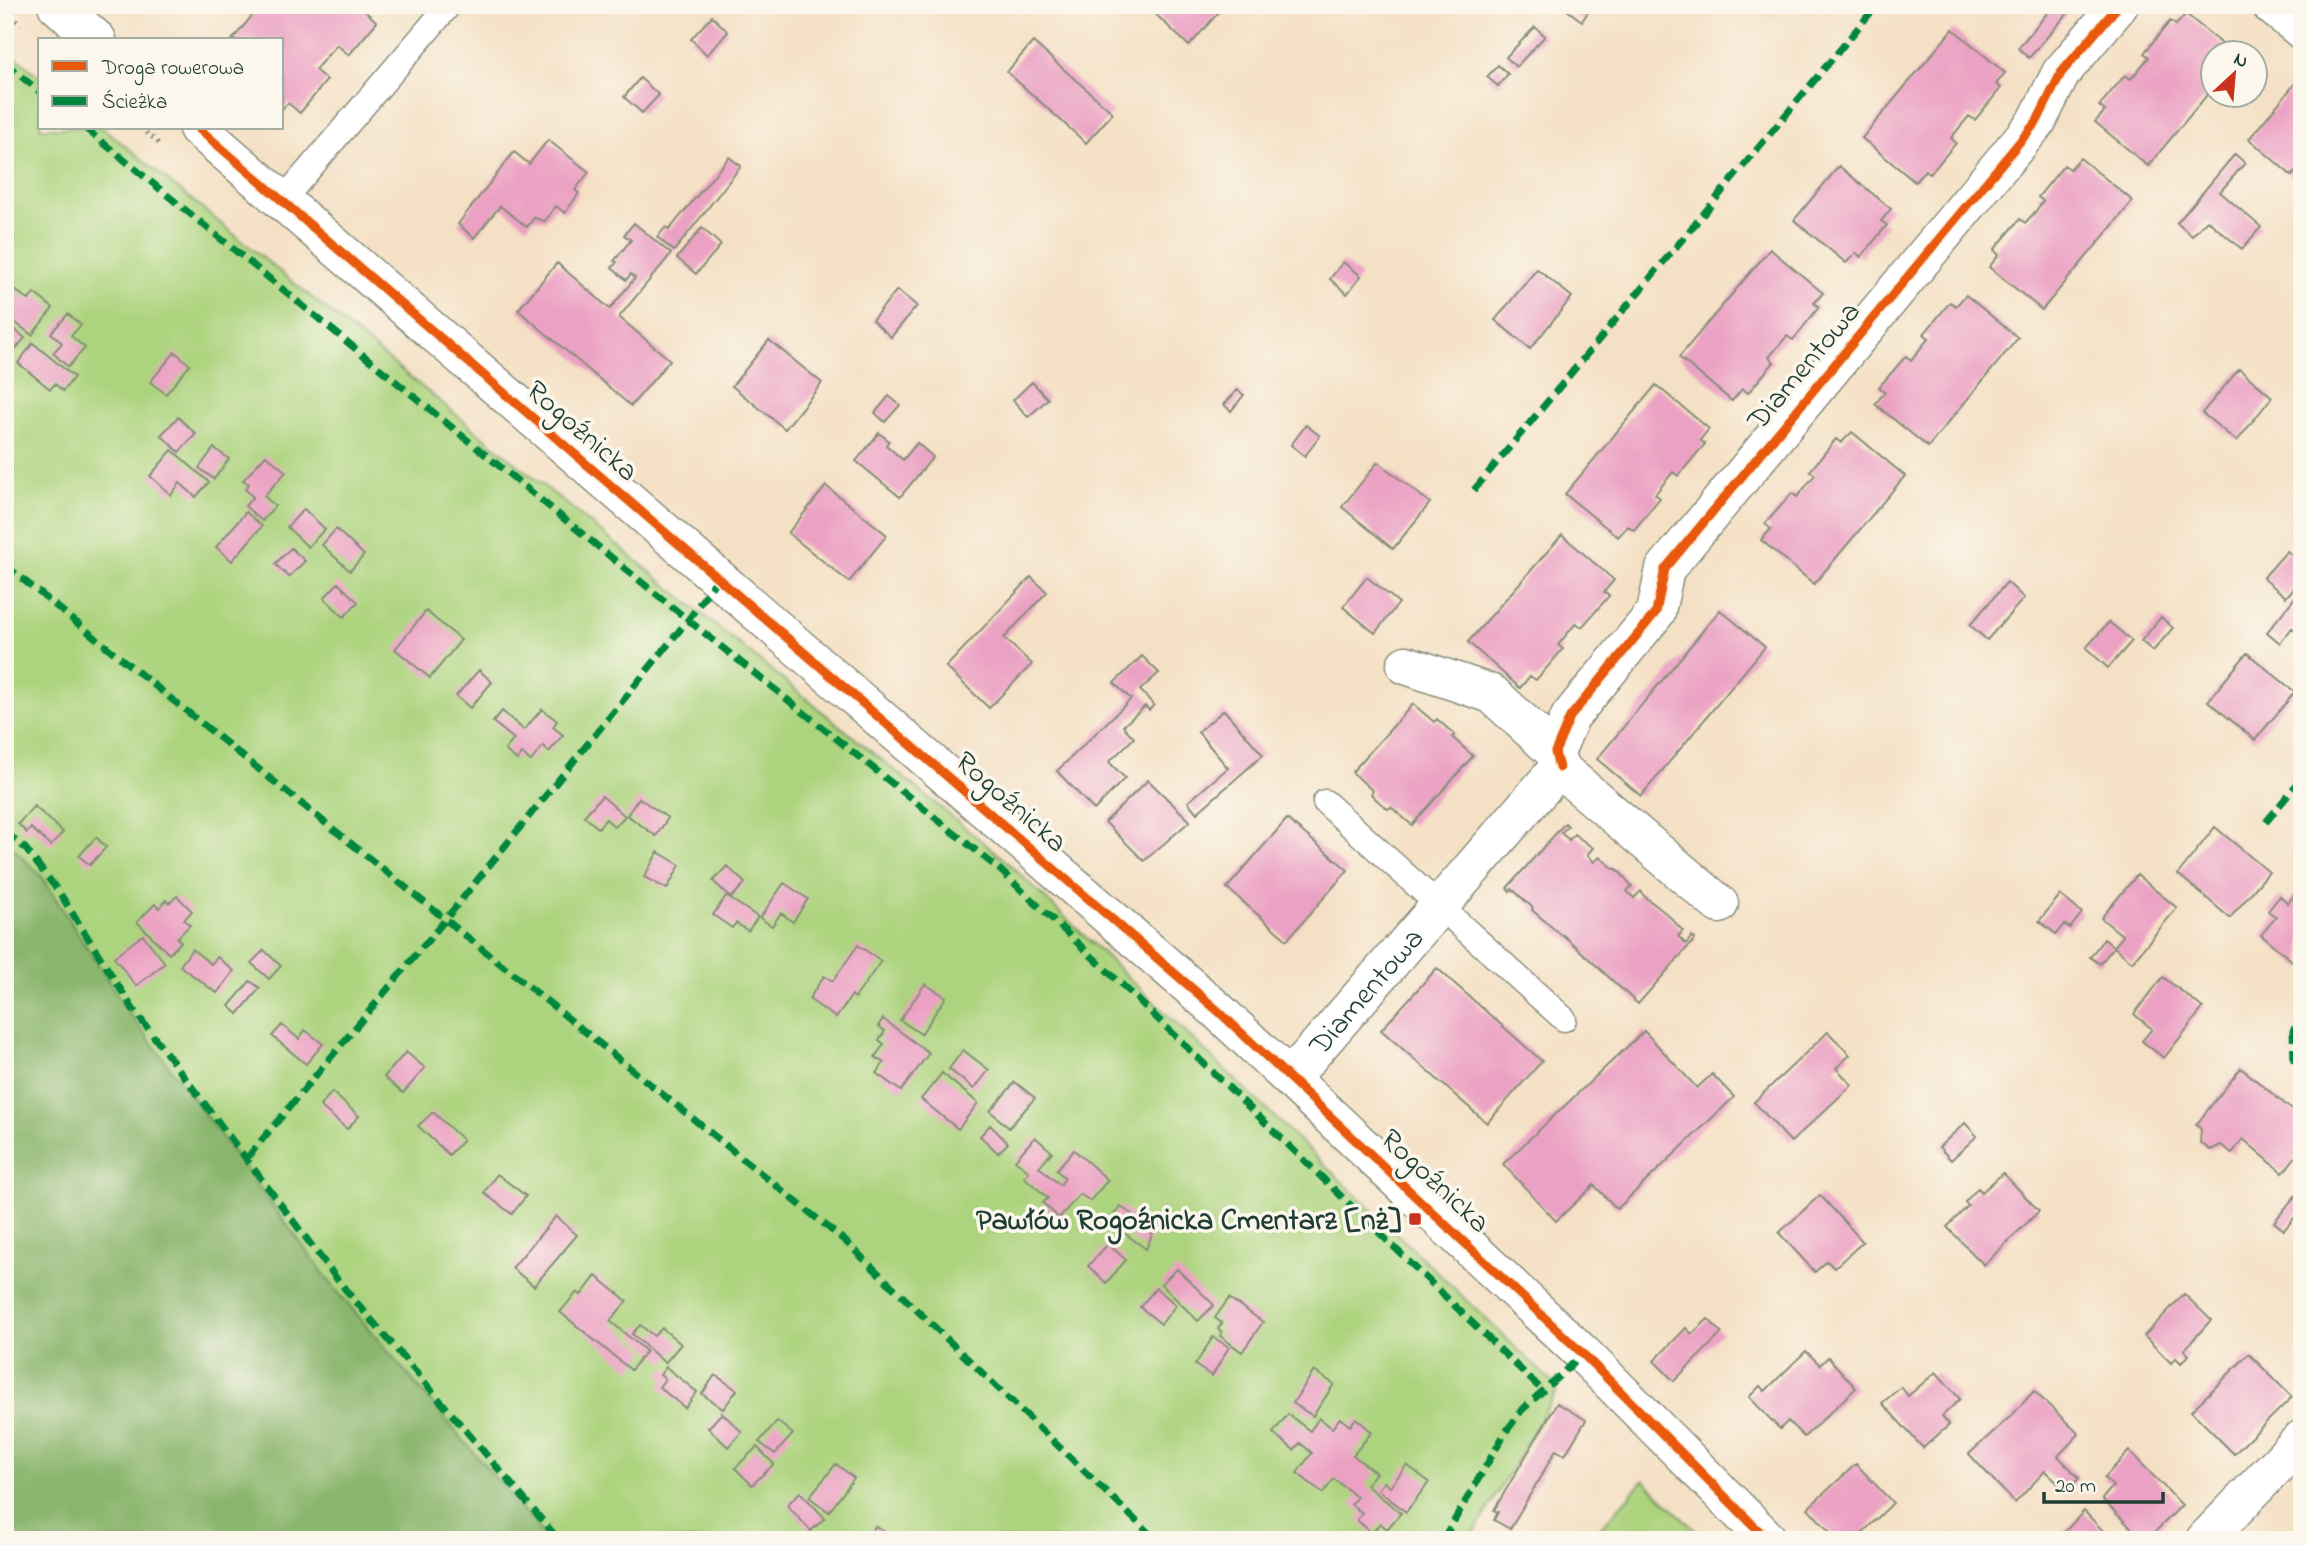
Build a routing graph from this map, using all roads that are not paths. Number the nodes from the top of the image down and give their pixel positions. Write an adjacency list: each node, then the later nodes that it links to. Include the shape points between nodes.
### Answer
1 (57, 5): 6 (street)
2 (449, 5): 8 (lane)
3 (2119, 5): 10 (street, Diamentowa, via 2061,73 2037,121 1665,569 1656,612 1570,717)
4 (2272, 5): 5 (street)
5 (2302, 30)
6 (95, 38)
7 (200, 130): 8 (street, Rogoźnicka)
8 (282, 201): 15 (street, Rogoźnicka)
9 (1406, 665): 10 (street, via 1492,694)
10 (1557, 760): 12 (street); 13 (street, Diamentowa)
11 (1325, 802): 13 (lane, Diamentowa)
12 (1719, 904)
13 (1440, 906): 14 (lane, Diamentowa); 15 (street, Diamentowa)
14 (1564, 1020)
15 (1290, 1077): 18 (street, Rogoźnicka, via 1583,1353)
16 (2302, 1439): 17 (street)
17 (2225, 1533)
18 (1768, 1540)

